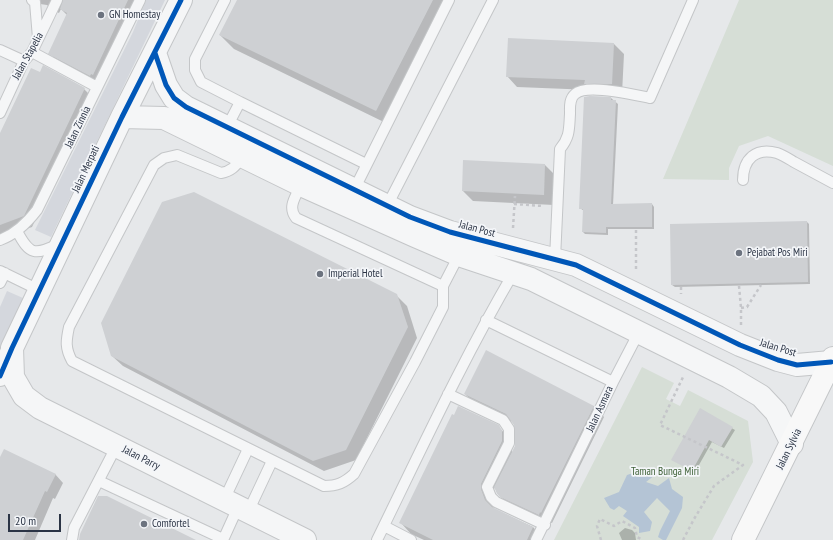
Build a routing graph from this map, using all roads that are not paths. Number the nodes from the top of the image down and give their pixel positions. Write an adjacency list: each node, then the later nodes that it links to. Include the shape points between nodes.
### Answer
1 (32, 0): 9 (lane, via 35,2)
2 (57, 0): 9 (lane, Jalan Stapelia)
3 (140, 0): 14 (lane, Jalan Zinnia)
4 (181, 0): 12 (street, Jalan Merpati)
5 (225, 0): 15 (lane, via 195,59 195,70 201,82)
6 (449, 0): 20 (lane)
7 (493, 0): 25 (lane)
8 (693, 0): 30 (lane, via 650,98 617,91 581,90 570,102 568,137 560,149)
9 (38, 39): 11 (lane, Jalan Stapelia)
10 (0, 50): 13 (lane)
11 (32, 52): 13 (lane, Jalan Stapelia); 14 (lane)
12 (155, 53): 17 (street, Jalan Merpati); 18 (street, Jalan Post, via 166,85 174,98 186,107)
13 (24, 61): 16 (lane, Jalan Stapelia)
14 (97, 87): 26 (lane, Jalan Zinnia, via 37,210)
15 (240, 102): 18 (lane); 20 (lane)
16 (0, 113)
17 (122, 117): 19 (street, via 164,118); 28 (street, Jalan Merpati)
18 (227, 127): 24 (street, Jalan Post)
19 (243, 156): 23 (street); 47 (lane, via 228,172 221,173 177,155 164,158 154,165 69,327 67,352 72,361)
20 (366, 164): 24 (lane)
21 (743, 180): 22 (lane, via 743,170 748,160 755,154 767,151 778,154)
22 (833, 183)
23 (301, 185): 29 (street); 34 (lane, via 291,206 296,218)
24 (354, 190): 25 (street, Jalan Post)
25 (387, 206): 30 (street, Jalan Post, via 450,232)
26 (17, 231): 27 (lane, Jalan Zinnia); 28 (lane, via 28,249 34,252)
27 (0, 240)
28 (63, 242): 35 (street, Jalan Merpati)
29 (460, 255): 32 (street); 34 (lane)
30 (555, 259): 38 (street, Jalan Post, via 576,265)
31 (2, 272): 33 (lane); 35 (lane)
32 (514, 272): 36 (lane); 37 (street)
33 (0, 283)
34 (443, 286): 48 (lane, via 443,307 354,474 335,486 324,486)
35 (40, 290): 39 (street, Jalan Merpati)
36 (486, 320): 43 (lane, Jalan Asmara); 44 (lane)
37 (639, 332): 42 (street); 43 (lane)
38 (742, 346): 40 (street, Jalan Post, via 788,363); 42 (street)
39 (12, 348): 41 (street); 46 (street, Jalan Parry, via 13,377 24,396 40,408)
40 (832, 360): 45 (main road, Jalan Sylvia)
41 (0, 376)
42 (729, 377): 45 (street, via 767,402 776,412)
43 (613, 382): 51 (lane, Jalan Asmara)
44 (448, 394): 51 (lane, via 504,420 509,429 509,443 487,487 496,502); 52 (lane)
45 (792, 444): 59 (main road, Jalan Sylvia)
46 (117, 445): 49 (lane); 50 (street, Jalan Parry)
47 (248, 449): 48 (lane); 50 (lane)
48 (272, 461): 50 (lane)
49 (99, 481): 53 (lane, via 74,528); 54 (lane)
50 (237, 506): 54 (lane); 55 (street, Jalan Parry)
51 (545, 525): 58 (lane, Jalan Asmara)
52 (384, 526): 56 (lane); 57 (lane)
53 (72, 540)
54 (223, 540)
55 (305, 540)
56 (377, 540)
57 (411, 540)
58 (536, 540)
59 (744, 540)

